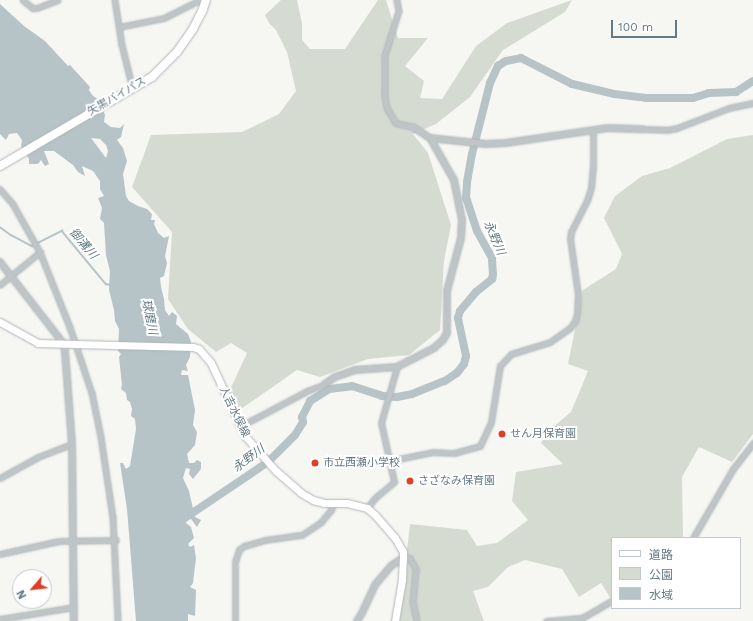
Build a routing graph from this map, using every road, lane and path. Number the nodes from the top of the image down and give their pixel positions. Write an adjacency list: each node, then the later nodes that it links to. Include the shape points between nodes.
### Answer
1 (23, 0): 2 (street, via 37,8)
2 (58, 0)
3 (115, 0): 7 (street)
4 (200, 0): 7 (street, via 164,18)
5 (206, 0): 8 (highway, 矢黒バイパス, via 193,30 177,52 152,77)
6 (397, 0): 10 (street, via 399,11 385,56 384,96 387,108 396,123)
7 (119, 28): 8 (street)
8 (133, 89): 14 (highway, 矢黒バイパス)
9 (753, 103): 11 (street, via 730,108 677,128)
10 (412, 127): 13 (street)
11 (643, 129): 12 (street)
12 (592, 130): 13 (street, via 506,143 470,143); 28 (street, via 591,188 570,239 578,295 578,313 575,321 570,328 550,342 511,354 500,366 491,422 480,446 454,453 433,452)
13 (430, 138): 23 (street, via 454,180 462,220 461,238 447,291 448,323 445,336 434,348)
14 (0, 166)
15 (0, 189): 16 (street, via 13,204)
16 (40, 252): 18 (street); 22 (street)
17 (0, 262): 18 (street)
18 (11, 276): 19 (street); 21 (street)
19 (0, 285)
20 (0, 322): 21 (main road, 人吉水俣線, via 38,343)
21 (63, 343): 22 (main road, 人吉水俣線); 27 (street)
22 (77, 343): 25 (main road, 人吉水俣線, via 199,349 211,363); 33 (street, via 102,437)
23 (397, 367): 24 (street, via 355,370 335,377); 28 (street, via 381,423)
24 (325, 384): 25 (street)
25 (240, 427): 30 (main road, 人吉水俣線, via 261,456 301,493 312,500)
26 (753, 443): 32 (street, via 733,469)
27 (72, 444): 29 (street, via 38,457); 34 (street)
28 (389, 461): 31 (street, via 394,482)
29 (0, 478)
30 (333, 503): 31 (main road, 人吉水俣線, via 347,503); 42 (street, via 322,522 302,535 265,540 239,550 235,562)
31 (367, 508): 36 (main road, via 395,538 403,552)
32 (694, 537)
33 (116, 540): 34 (street); 41 (street)
34 (73, 541): 35 (street, via 34,545); 38 (street)
35 (0, 554)
36 (403, 558): 43 (street, via 391,566 375,585); 44 (main road); 45 (street, via 410,558 416,569 413,602)
37 (611, 602): 46 (street, via 582,618)
38 (74, 607): 39 (street); 40 (street)
39 (0, 619)
40 (74, 621)
41 (118, 621)
42 (235, 621)
43 (357, 621)
44 (395, 621)
45 (417, 621)
46 (546, 621)

